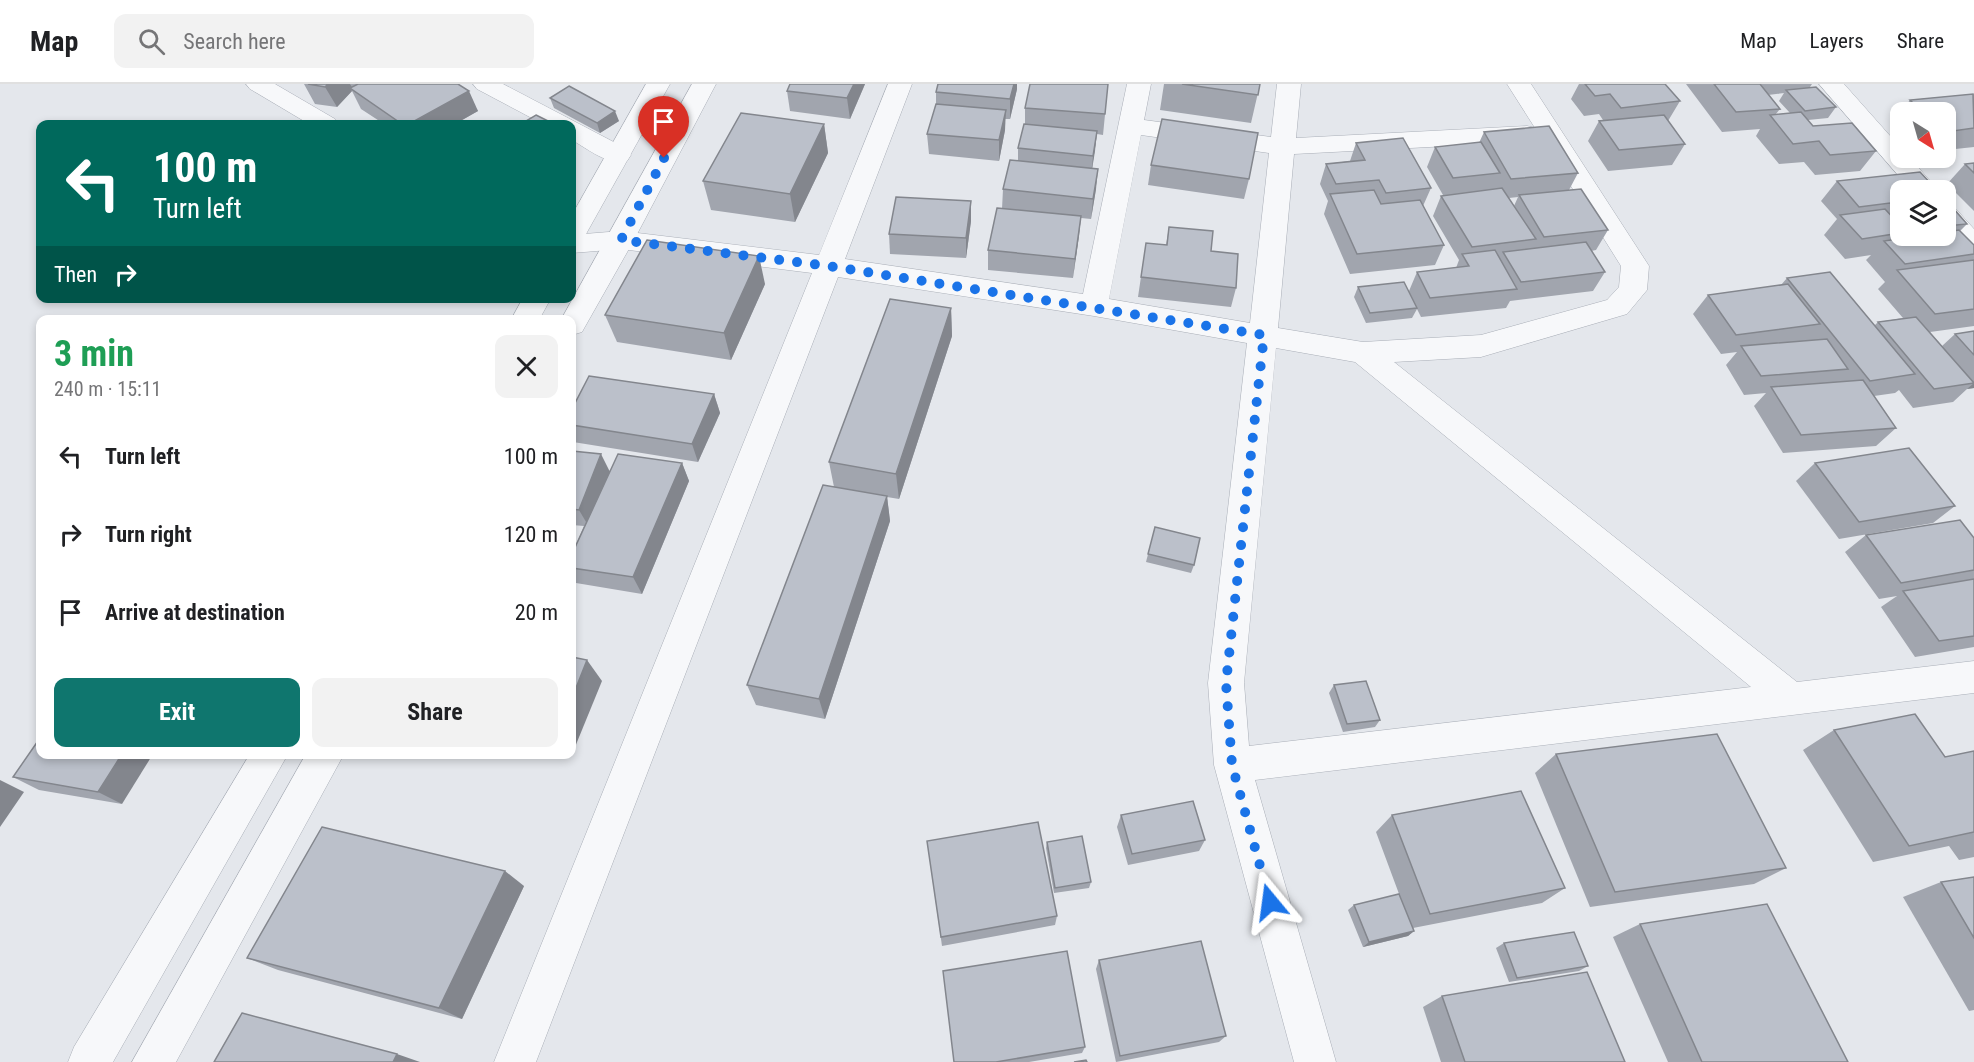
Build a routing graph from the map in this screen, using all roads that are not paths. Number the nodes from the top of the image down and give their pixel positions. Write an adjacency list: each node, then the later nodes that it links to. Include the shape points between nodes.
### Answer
1 (258, 84): 11 (street)
2 (308, 84): 11 (street)
3 (485, 84): 13 (street)
4 (658, 84): 18 (street)
5 (704, 84): 22 (street)
6 (900, 84): 25 (street)
7 (1139, 84): 14 (street)
8 (1289, 84): 17 (street)
9 (1519, 84): 16 (street)
10 (1831, 84): 19 (street)
11 (290, 103): 12 (street)
12 (319, 120)
13 (553, 120)
14 (1130, 126): 17 (street); 26 (street)
15 (576, 132): 18 (street)
16 (1549, 132): 17 (street); 29 (street, via 1635,266 1633,290 1617,307 1480,346)
17 (1283, 147): 28 (street)
18 (618, 155): 21 (street)
19 (1916, 180)
20 (1956, 225): 24 (street)
21 (576, 230)
22 (621, 240): 23 (street); 25 (street); 27 (street)
23 (576, 244)
24 (1974, 246)
25 (828, 266): 26 (street); 37 (street)
26 (1094, 306): 28 (street)
27 (576, 318)
28 (1264, 335): 29 (street); 34 (street, via 1226,683)
29 (1363, 353): 31 (street)
30 (1974, 677): 31 (street)
31 (1792, 699): 34 (street)
32 (267, 759): 35 (street)
33 (323, 759): 36 (street)
34 (1232, 765): 38 (street)
35 (89, 1062)
36 (153, 1062)
37 (515, 1062)
38 (1315, 1062)

